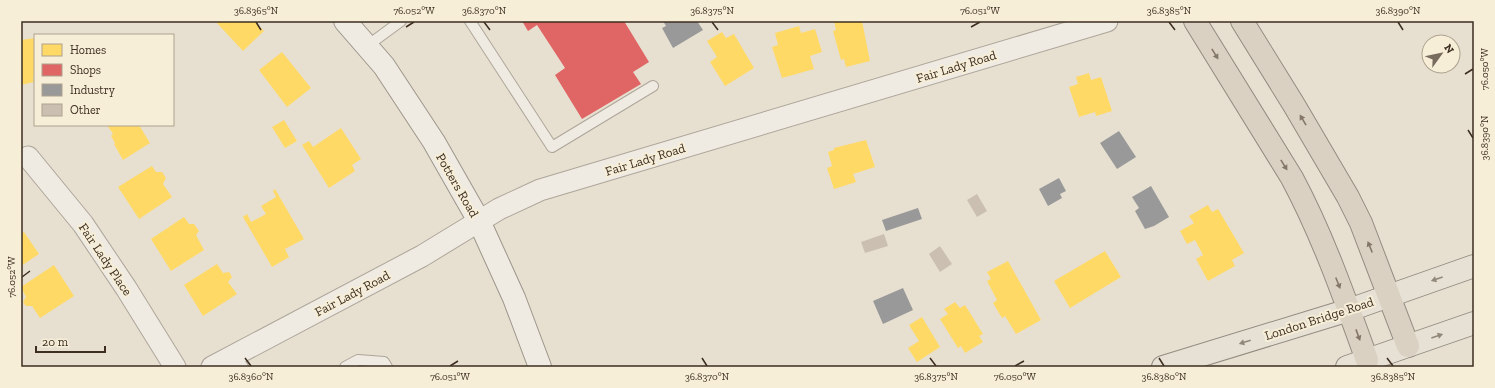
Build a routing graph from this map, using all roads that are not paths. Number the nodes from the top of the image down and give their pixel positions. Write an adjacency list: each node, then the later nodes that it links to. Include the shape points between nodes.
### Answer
1 (345, 21): 7 (street, Potters Road)
2 (401, 21): 7 (lane)
3 (470, 21): 8 (lane, via 552,147)
4 (1107, 21): 10 (street, Fair Lady Road, via 540,190 498,209)
5 (1195, 21): 13 (highway, one-way to 13, via 1306,203)
6 (1242, 21): 12 (highway, one-way to 6, via 1361,223 1338,178)
7 (366, 46): 10 (street, Potters Road, via 384,66 434,142)
8 (653, 86)
9 (28, 157): 18 (street, Fair Lady Place, via 83,224)
10 (479, 221): 16 (street, Fair Lady Road); 22 (street, Potters Road, via 514,298)
11 (1474, 266): 12 (main road, London Bridge Road, one-way to 12)
12 (1390, 296): 13 (main road, London Bridge Road); 15 (highway)
13 (1349, 310): 17 (highway, one-way to 17); 23 (main road, London Bridge Road, one-way to 23)
14 (1471, 323): 15 (main road, one-way to 14)
15 (1408, 346): 17 (main road)
16 (239, 361): 19 (street, Fair Lady Road)
17 (1357, 364)
18 (175, 367)
19 (212, 367)
20 (345, 367): 21 (lane, via 358,360 384,362)
21 (387, 367)
22 (540, 367)
23 (1163, 367)

